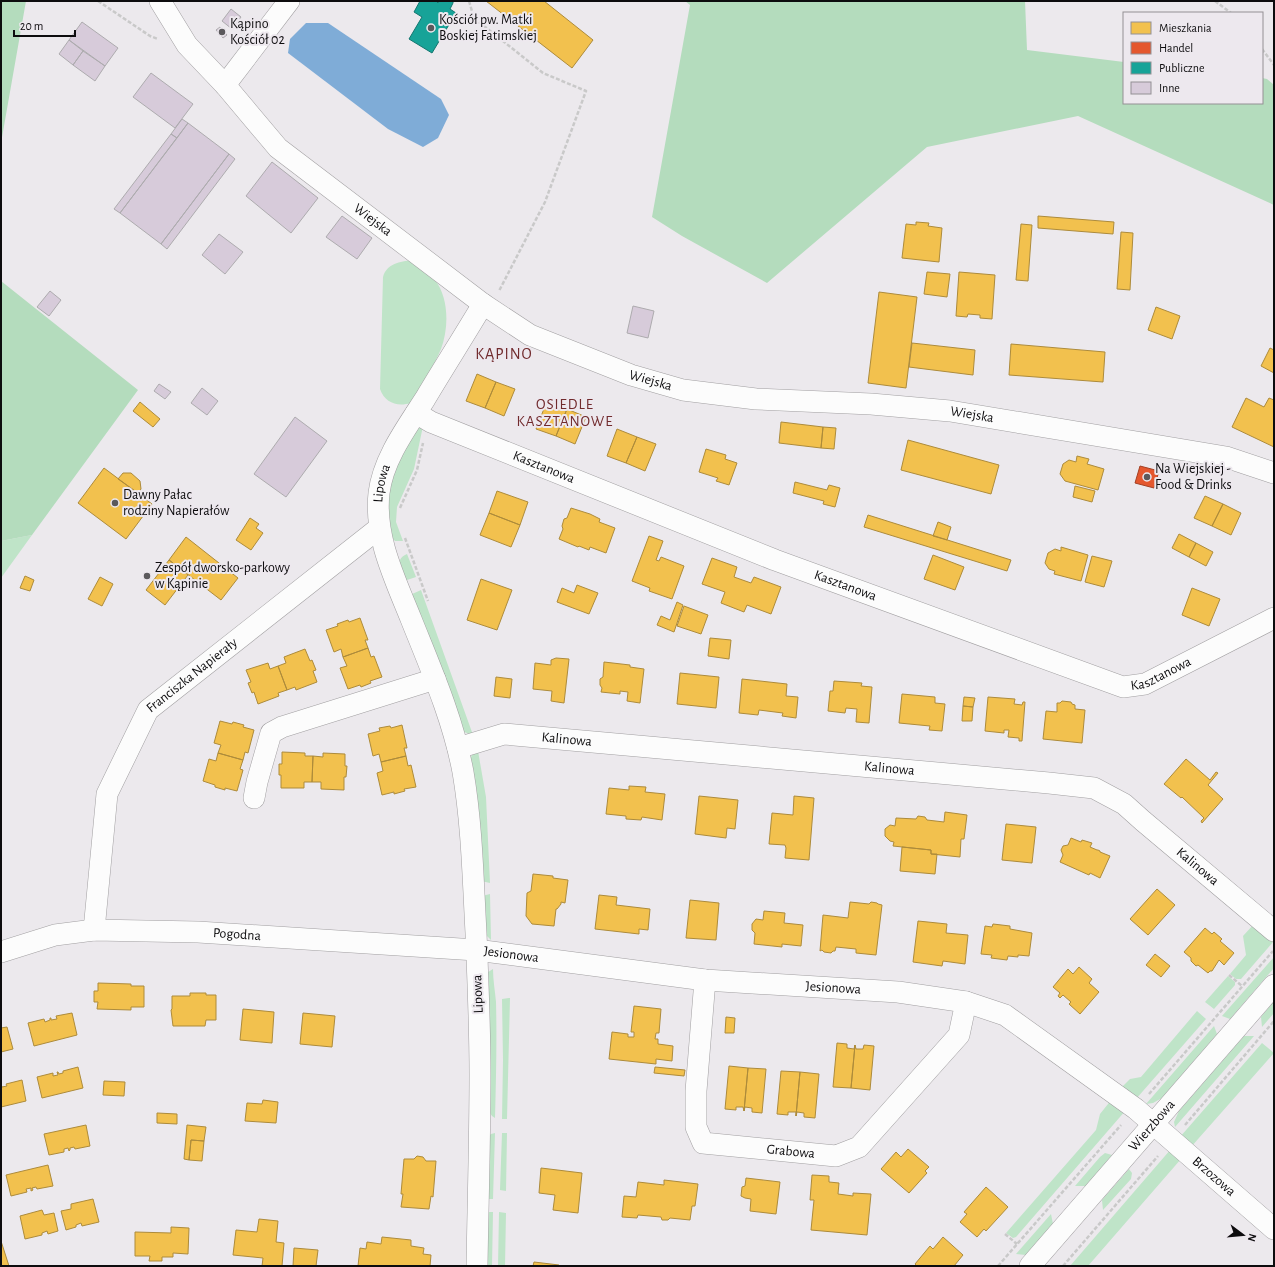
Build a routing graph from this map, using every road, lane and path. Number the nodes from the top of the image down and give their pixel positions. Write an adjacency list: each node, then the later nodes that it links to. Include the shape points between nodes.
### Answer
1 (98, 1): 8 (path, via 150,36 168,43)
2 (160, 1): 8 (street, Wiejska)
3 (289, 1): 6 (street)
4 (469, 1): 12 (path, via 474,18 544,73 586,91 545,202 499,292)
5 (1215, 1): 7 (path)
6 (272, 9): 11 (street)
7 (1230, 12)
8 (187, 45): 11 (street, Wiejska)
9 (1263, 51): 10 (path)
10 (1274, 65)
11 (226, 85): 12 (street, Wiejska, via 278,148)
12 (483, 304): 13 (street, Lipowa); 14 (street, Wiejska, via 530,335 631,375 683,390 756,399 871,404 950,411 1226,457)
13 (416, 413): 15 (street, Lipowa, via 387,463 382,478 379,494); 16 (street, Kasztanowa, via 439,425 774,560 1123,687 1145,684)
14 (1274, 473)
15 (379, 528): 17 (street, Lipowa, via 384,548); 20 (street, Franciszka Napierały, via 148,710 107,794)
16 (1274, 618)
17 (435, 679): 18 (street, Lipowa); 19 (street, via 282,727 271,734)
18 (458, 748): 21 (street, Kalinowa, via 504,734 1094,788 1124,804); 22 (street, Lipowa, via 472,846)
19 (254, 798)
20 (94, 930): 22 (street, Pogodna, via 198,932); 24 (street, Pogodna, via 55,935)
21 (1274, 931)
22 (476, 950): 26 (street, Jesionowa); 39 (street, Lipowa, via 480,1071)
23 (1274, 950): 28 (path)
24 (1, 952)
25 (1229, 975): 28 (path)
26 (706, 980): 29 (street, Jesionowa, via 898,992); 29 (street, Grabowa, via 696,1091 696,1128 703,1144 836,1156 859,1147 959,1035)
27 (1274, 985): 33 (street, Wierzbowa)
28 (1242, 986): 31 (path)
29 (966, 1002): 33 (street, Jesionowa, via 1005,1015 1136,1108)
30 (1274, 1021): 34 (path)
31 (1146, 1097)
32 (1125, 1120): 38 (path)
33 (1154, 1124): 36 (street, Brzozowa); 41 (street, Wierzbowa)
34 (1183, 1127)
35 (1161, 1152): 42 (path)
36 (1274, 1229)
37 (1005, 1234): 38 (path)
38 (1017, 1244): 40 (path)
39 (477, 1266)
40 (998, 1266)
41 (1030, 1266)
42 (1063, 1266)

